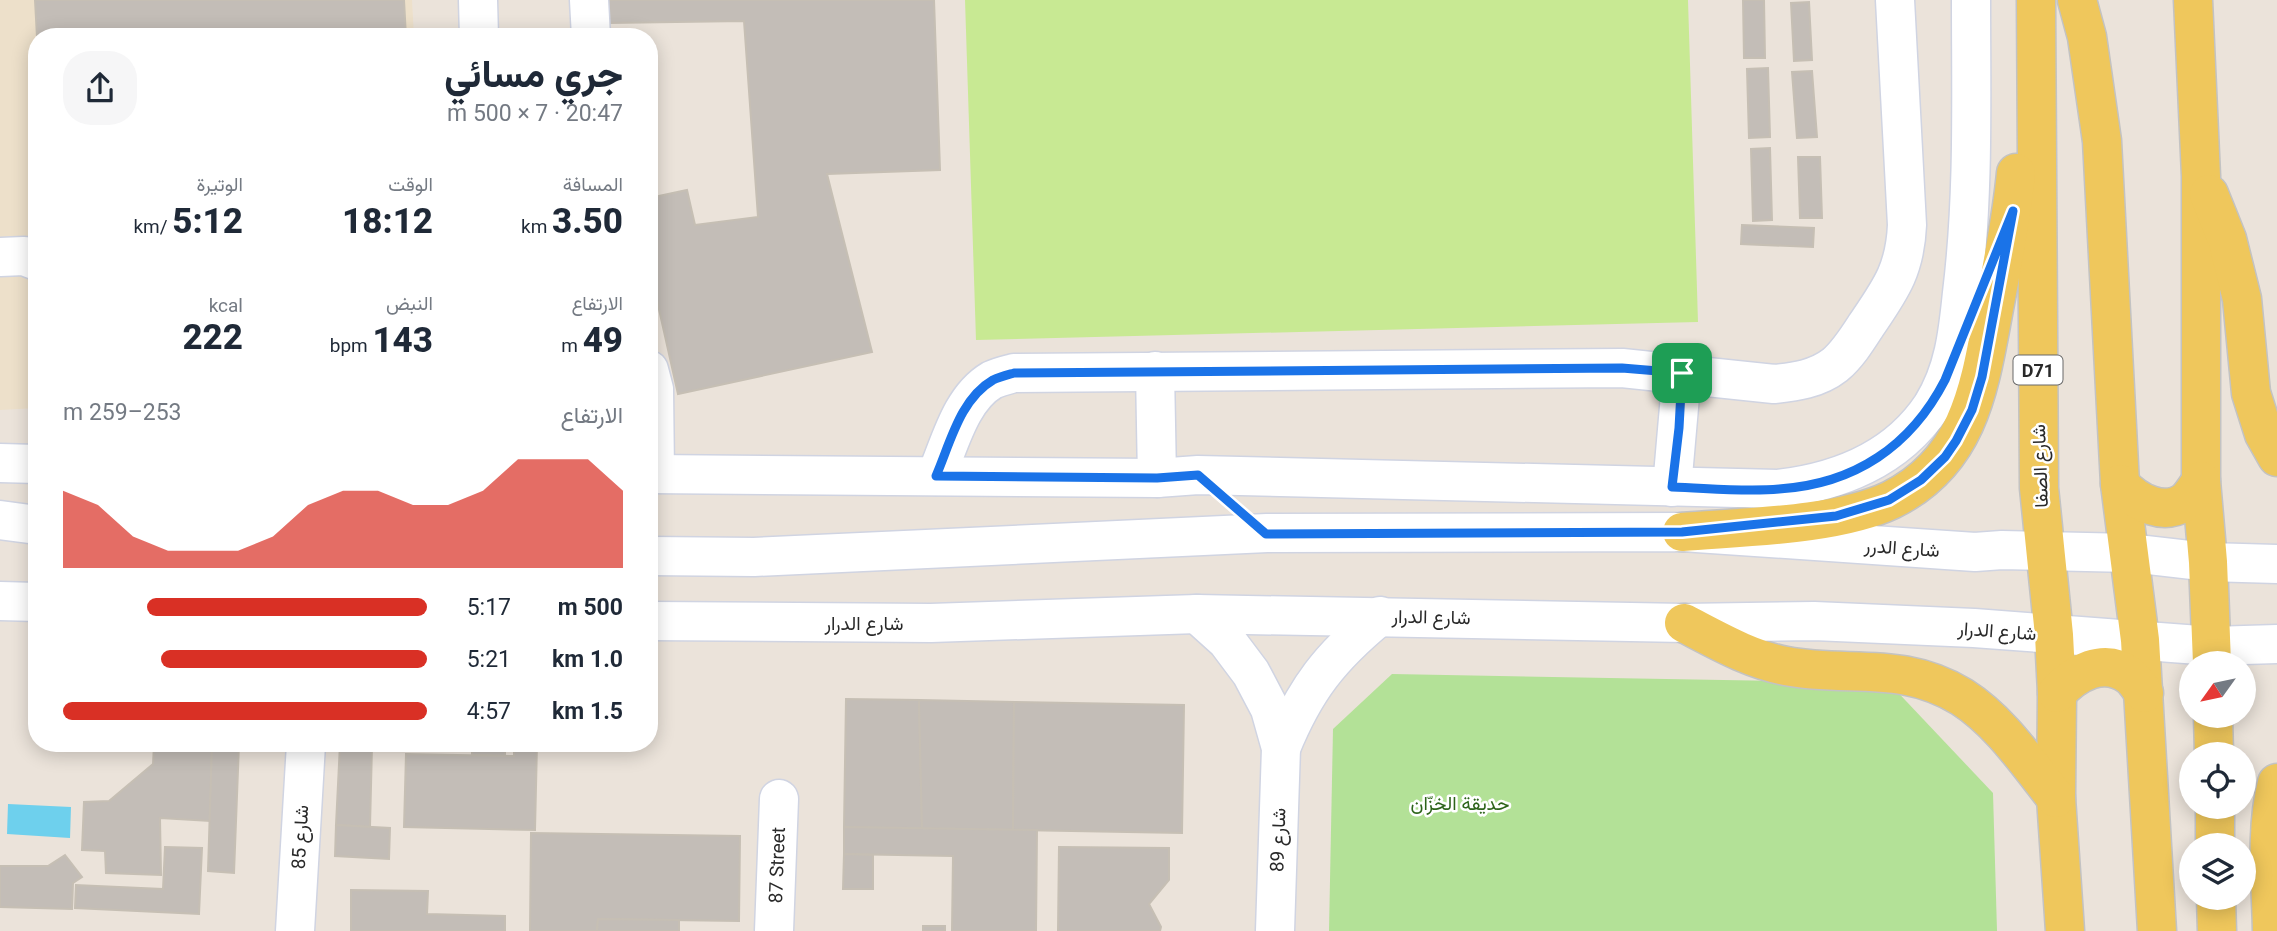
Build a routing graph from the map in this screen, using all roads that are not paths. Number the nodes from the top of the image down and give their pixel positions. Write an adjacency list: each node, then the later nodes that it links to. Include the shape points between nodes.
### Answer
1 (478, 0): 8 (street)
2 (589, 0): 9 (street)
3 (1895, 0): 16 (street, via 1907,225 1894,284 1850,349 1816,376 1774,384)
4 (1972, 0): 14 (street, via 1969,242)
5 (2035, 0): 11 (main road); 33 (main road, شارع الصفا / D71, via 2039,488)
6 (2077, 0): 25 (main road, via 2102,141)
7 (2193, 0): 10 (main road)
8 (479, 28)
9 (591, 28)
10 (2201, 176): 17 (main road, via 2236,271 2251,393); 24 (main road)
11 (2013, 211): 14 (street); 29 (main road, via 1982,377 1972,410 1945,457 1907,490 1860,511)
12 (0, 257): 13 (street)
13 (28, 258)
14 (1955, 352): 26 (street, via 1932,406 1914,429 1865,466 1838,478 1778,489)
15 (1155, 371): 16 (street, via 1622,368); 22 (street, via 1014,373 993,380 974,395 963,413); 23 (street)
16 (1682, 373): 26 (street)
17 (2277, 457)
18 (0, 463): 19 (street)
19 (28, 464)
20 (658, 474): 22 (street)
21 (1198, 475): 23 (street); 26 (street); 30 (street)
22 (936, 476): 23 (street)
23 (1157, 478)
24 (2201, 481): 25 (main road, via 2188,499 2158,507 2144,504); 36 (main road)
25 (2120, 484): 34 (main road)
26 (1672, 487)
27 (0, 520): 28 (street)
28 (28, 524)
29 (1682, 532): 30 (street); 33 (street, شارع الدرر, via 1975,552)
30 (1266, 534): 35 (street, via 754,557)
31 (0, 547): 32 (street)
32 (28, 547)
33 (2044, 552): 34 (street); 44 (main road, شارع الصفا / D71)
34 (2130, 553): 36 (street); 45 (main road)
35 (658, 556)
36 (2208, 562): 37 (street); 48 (main road)
37 (2277, 564)
38 (0, 601): 39 (street)
39 (28, 602)
40 (1197, 614): 41 (street, شارع الدرار); 42 (street, شارع الدرار, via 931,623); 52 (street, شارع 89, via 1227,641 1251,673 1270,709)
41 (1380, 616): 43 (street, شارع الدرار); 52 (street, شارع 89, via 1347,642 1320,674 1297,709)
42 (658, 621)
43 (1684, 622): 44 (street, شارع الدرار, via 1814,621); 55 (main road, via 1736,650 1788,667 1903,674 1942,687 1994,722)
44 (2054, 635): 45 (street, شارع الدرار); 50 (main road, شارع الصفا / D71)
45 (2140, 640): 47 (street, شارع الدرار); 51 (main road)
46 (2277, 644): 49 (street, شارع الدرار)
47 (2197, 651)
48 (2212, 651)
49 (2232, 651)
50 (2057, 693): 51 (main road, via 2070,678 2088,669 2112,667 2130,676); 55 (main road, شارع الصفا / D71)
51 (2144, 693): 62 (main road)
52 (1281, 748): 60 (street, شارع 89)
53 (306, 752): 58 (street, شارع 85)
54 (2277, 783): 64 (main road, via 2269,839)
55 (2056, 798): 61 (main road, شارع الصفا / D71)
56 (779, 799): 59 (street, 87 Street)
57 (2216, 910): 63 (main road)
58 (295, 931)
59 (774, 931)
60 (1275, 931)
61 (2065, 931)
62 (2157, 931)
63 (2217, 931)
64 (2272, 931)

